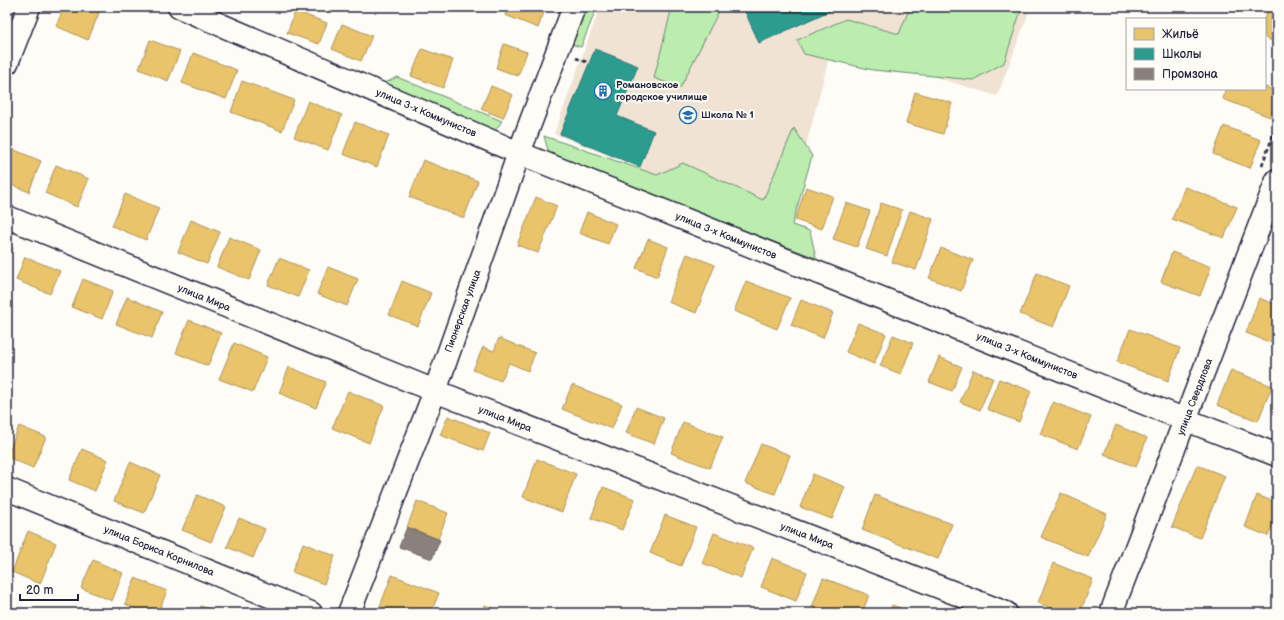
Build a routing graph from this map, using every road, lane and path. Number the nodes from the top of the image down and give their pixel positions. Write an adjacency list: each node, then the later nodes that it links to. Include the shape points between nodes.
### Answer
1 (29, 7): 5 (street)
2 (179, 7): 8 (street, улица 3-х Коммунистов)
3 (574, 7): 8 (street, Пионерская улица)
4 (572, 56): 6 (path)
5 (7, 63)
6 (589, 64)
7 (1277, 125): 9 (path)
8 (519, 153): 11 (street, Пионерская улица); 12 (street, улица 3-х Коммунистов)
9 (1269, 175): 12 (street, улица Свердлова)
10 (7, 217): 11 (street, улица Мира)
11 (435, 391): 16 (street, Пионерская улица); 17 (street, улица Мира)
12 (1186, 420): 13 (street, улица 3-х Коммунистов); 18 (street, улица Свердлова)
13 (1277, 454)
14 (7, 489): 15 (street, улица Бориса Корнилова)
15 (310, 613)
16 (349, 613)
17 (1006, 613)
18 (1111, 613)

